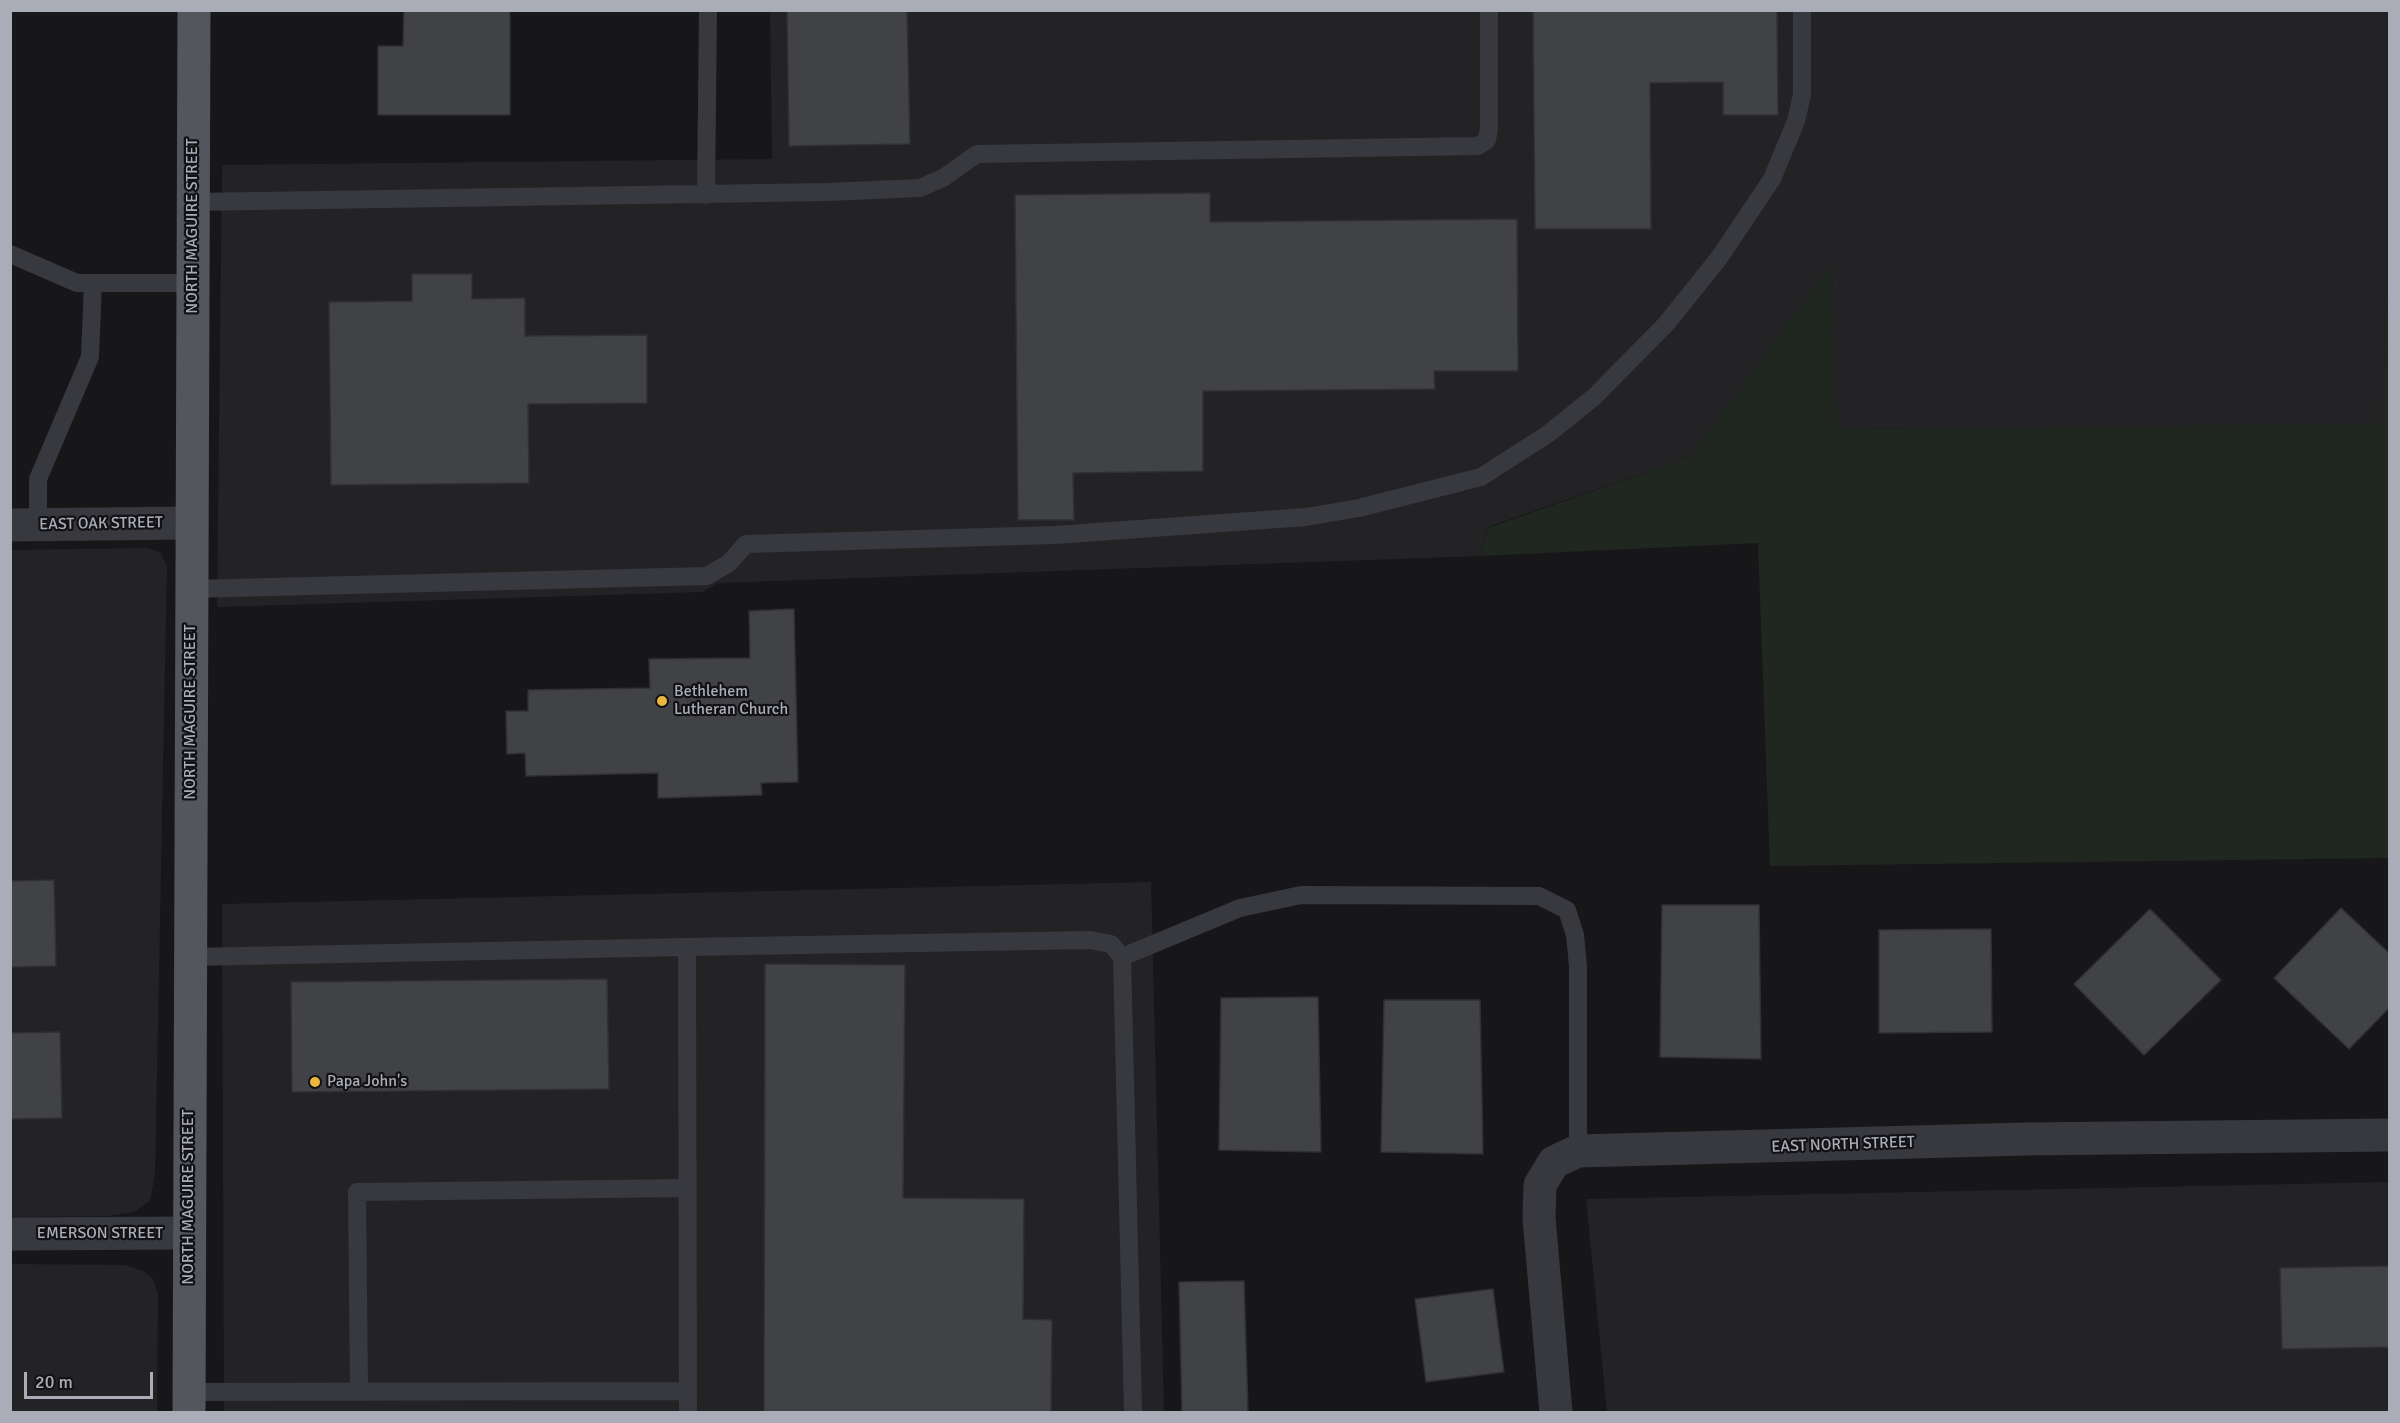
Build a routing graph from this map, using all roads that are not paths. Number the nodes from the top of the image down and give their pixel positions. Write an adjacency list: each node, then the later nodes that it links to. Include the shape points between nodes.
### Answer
1 (194, 10): 6 (main road, NORTH MAGUIRE STREET)
2 (708, 10): 5 (lane)
3 (1489, 10): 5 (lane, via 1490,128 1487,140 1478,146 977,153 943,178 920,188)
4 (1802, 10): 12 (lane, via 1802,95 1797,121 1772,179 1719,258 1666,324 1594,397 1548,434 1481,477 1359,508 1306,517 1055,535 746,544 729,563 707,576)
5 (706, 195): 6 (lane)
6 (193, 202): 9 (main road, NORTH MAGUIRE STREET)
7 (10, 254): 8 (lane, via 77,283)
8 (93, 283): 9 (lane); 11 (lane, via 90,357 38,479)
9 (193, 283): 10 (main road, NORTH MAGUIRE STREET)
10 (191, 523): 11 (street, EAST OAK STREET); 12 (main road, NORTH MAGUIRE STREET)
11 (24, 525)
12 (191, 589): 14 (main road, NORTH MAGUIRE STREET)
13 (687, 947): 14 (lane); 15 (lane, via 1090,940 1111,944); 18 (lane)
14 (191, 957): 19 (main road, NORTH MAGUIRE STREET)
15 (1122, 957): 17 (lane, via 1240,908 1301,895 1539,896 1567,910 1575,935); 25 (lane)
16 (2390, 1135): 17 (street, EAST NORTH STREET, via 2026,1139)
17 (1578, 1151): 26 (street, EAST NORTH STREET, via 1554,1162 1540,1185 1539,1218)
18 (687, 1188): 21 (lane, via 357,1192); 22 (lane)
19 (189, 1233): 20 (street, EMERSON STREET); 23 (main road, NORTH MAGUIRE STREET)
20 (10, 1234)
21 (359, 1391): 22 (lane); 23 (lane)
22 (687, 1391): 24 (lane)
23 (189, 1402)
24 (688, 1413)
25 (1133, 1413)
26 (1557, 1413)

